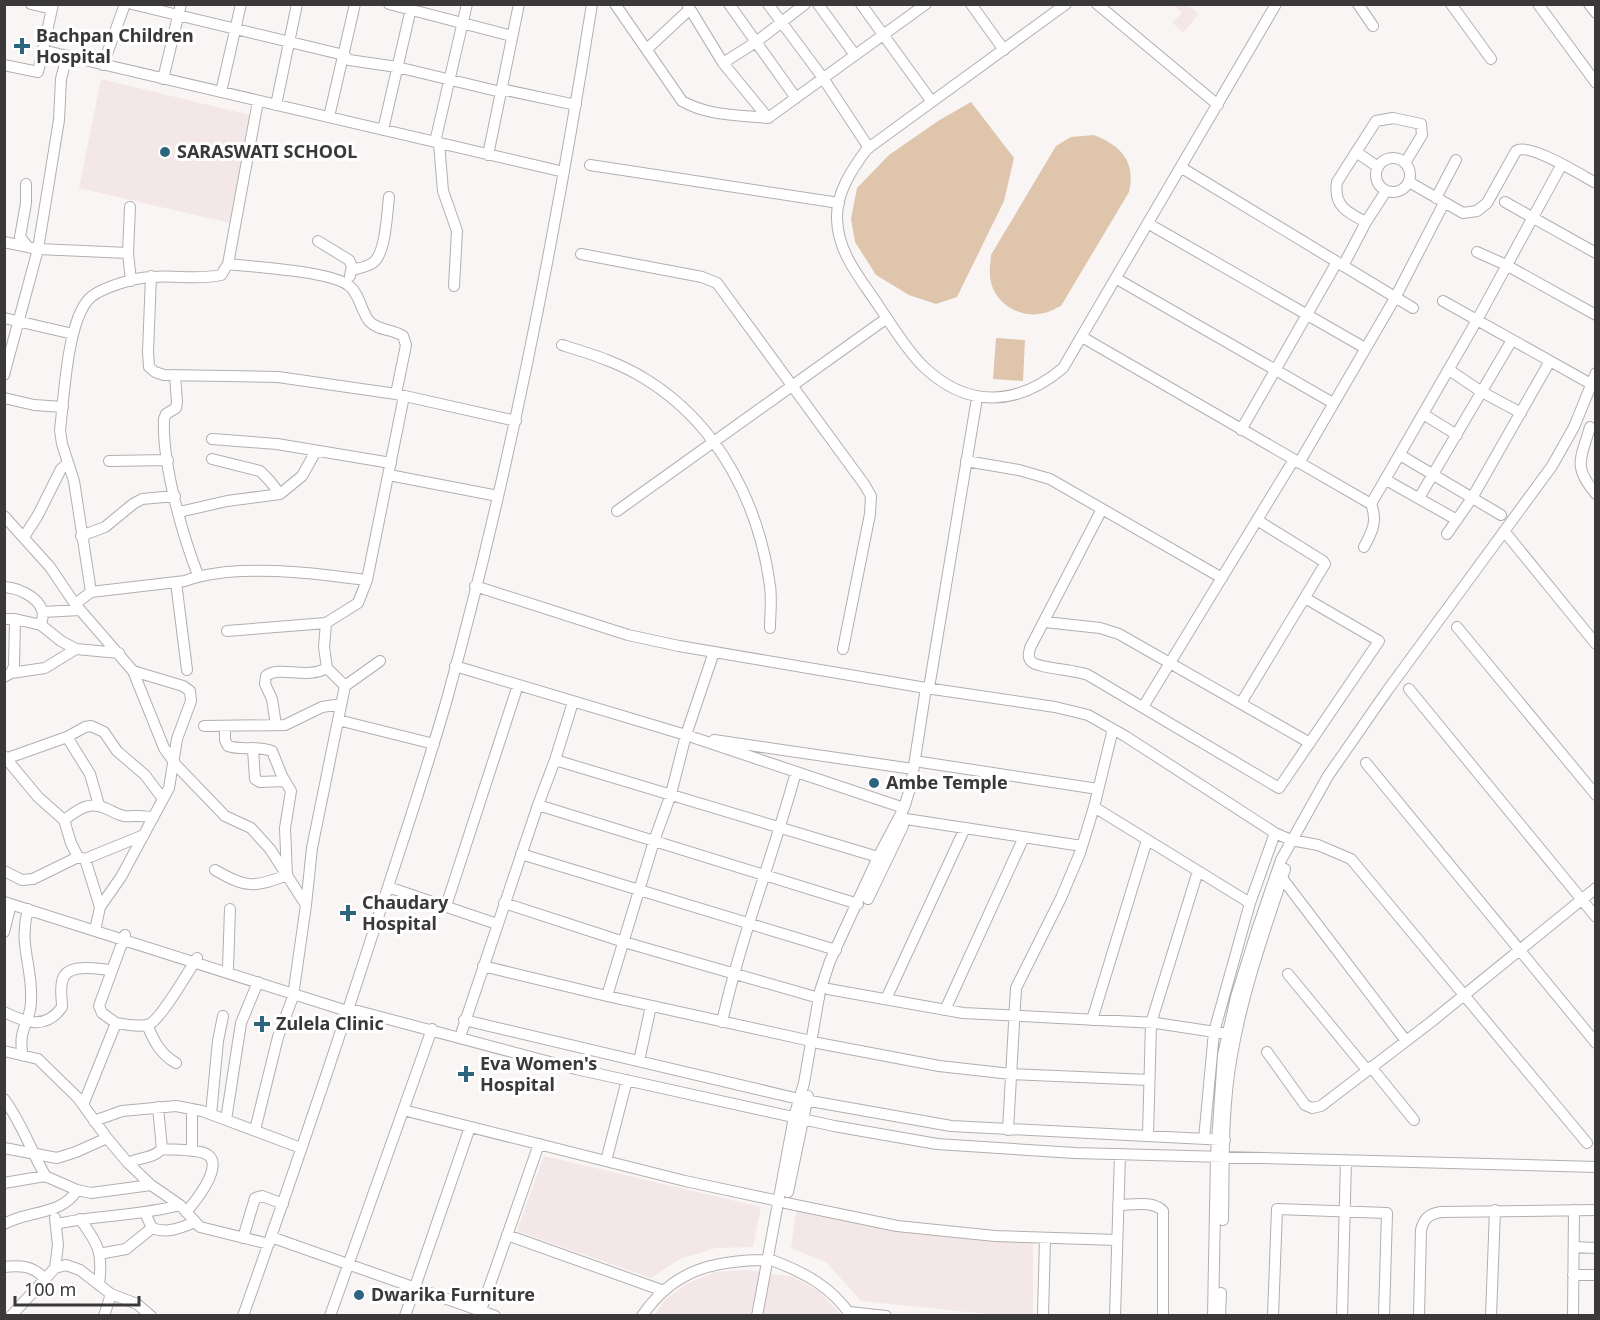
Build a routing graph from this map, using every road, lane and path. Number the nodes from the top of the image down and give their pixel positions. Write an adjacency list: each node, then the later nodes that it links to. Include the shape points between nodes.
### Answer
1 (31, 4): 26 (street)
2 (124, 4): 48 (street)
3 (132, 4): 30 (street)
4 (241, 4): 35 (street)
5 (297, 4): 38 (street)
6 (356, 4): 43 (street)
7 (389, 4): 27 (street)
8 (467, 4): 32 (street)
9 (519, 4): 37 (street)
10 (592, 4): 61 (street)
11 (615, 4): 40 (street)
12 (729, 4): 39 (street)
13 (768, 4): 33 (street)
14 (805, 4): 33 (street)
15 (818, 4): 44 (street)
16 (861, 4): 36 (street)
17 (926, 4): 29 (street)
18 (971, 4): 42 (street)
19 (1066, 4): 42 (street)
20 (1097, 4): 62 (street)
21 (1276, 4): 62 (street)
22 (1358, 4): 34 (street)
23 (1451, 4): 46 (street)
24 (1538, 4): 54 (street)
25 (1589, 4): 31 (street)
26 (52, 7): 41 (street)
27 (411, 7): 32 (street); 50 (street)
28 (689, 7): 40 (street); 47 (street)
29 (910, 9): 36 (street)
30 (180, 10): 35 (street); 52 (street)
31 (1596, 13)
32 (463, 22): 37 (street); 53 (street)
33 (783, 22): 39 (street); 51 (street)
34 (1373, 26)
35 (235, 29): 38 (street); 56 (street)
36 (884, 34): 44 (street); 59 (street)
37 (512, 36): 55 (street)
38 (289, 42): 43 (street); 60 (street)
39 (756, 42): 47 (street); 57 (street)
40 (647, 49): 64 (street, via 682,101 694,108)
41 (42, 50): 45 (street); 49 (street, via 38,72)
42 (1004, 50): 59 (street)
43 (344, 55): 50 (street, via 349,60); 63 (street)
44 (855, 55): 51 (street)
45 (67, 56): 48 (street); 91 (street, via 61,79 59,120)
46 (1491, 59)
47 (723, 63): 64 (street)
48 (103, 64): 52 (street)
49 (4, 65)
50 (397, 67): 53 (street); 65 (street)
51 (823, 78): 57 (street); 67 (street)
52 (164, 79): 56 (street)
53 (449, 80): 55 (street); 66 (street)
54 (1596, 83)
55 (501, 91): 61 (street); 69 (street)
56 (221, 92): 58 (street)
57 (796, 98): 64 (street)
58 (258, 101): 60 (street); 96 (street)
59 (932, 102): 67 (street)
60 (276, 105): 63 (street)
61 (576, 105): 76 (street)
62 (1218, 105): 75 (street)
63 (329, 117): 65 (street)
64 (768, 118)
65 (383, 130): 66 (street)
66 (437, 143): 69 (street); 104 (street, via 443,191 457,231)
67 (869, 148): 84 (street, via 851,171)
68 (1356, 153): 71 (street, via 1376,121 1393,118 1421,124 1422,135); 74 (street); 87 (street, via 1336,190 1341,207)
69 (488, 155): 76 (street)
70 (1456, 160): 82 (street)
71 (1405, 163): 74 (street, via 1392,158); 77 (street)
72 (1562, 164): 78 (street); 82 (street, via 1528,148 1518,148 1487,202 1477,211 1463,213); 86 (street)
73 (590, 165): 84 (street)
74 (1378, 167): 80 (street, via 1376,176)
75 (1182, 168): 88 (street); 97 (street)
76 (564, 172): 134 (street)
77 (1409, 183): 80 (street, via 1394,192); 82 (street)
78 (1596, 183)
79 (26, 184): 91 (street, via 20,237)
80 (1386, 191): 87 (street)
81 (390, 197): 99 (street, via 382,246 375,261)
82 (1440, 200): 105 (street)
83 (1505, 202): 86 (street)
84 (839, 203): 111 (street, via 841,247)
85 (130, 207): 93 (street)
86 (1532, 216): 94 (street); 98 (street)
87 (1366, 222): 97 (street)
88 (1149, 224): 101 (street); 108 (street)
89 (318, 241): 99 (street, via 349,260)
90 (4, 242): 91 (street)
91 (33, 248): 93 (street); 112 (street)
92 (1477, 252): 98 (street)
93 (128, 253): 102 (street)
94 (1596, 253)
95 (581, 254): 125 (street, via 717,283)
96 (228, 264): 100 (street, via 221,275 208,278); 103 (street, via 307,273)
97 (1340, 264): 105 (street); 108 (street)
98 (1506, 264): 109 (street); 113 (street)
99 (352, 270): 103 (street)
100 (151, 276): 102 (street); 123 (street, via 149,367 164,375)
101 (1117, 279): 115 (street); 120 (street)
102 (131, 281): 114 (street, via 90,297)
103 (348, 285): 127 (street, via 369,321 403,336 406,345)
104 (454, 286)
105 (1395, 298): 107 (street); 118 (street)
106 (1443, 301): 113 (street)
107 (1413, 308)
108 (1307, 315): 118 (street); 120 (street)
109 (1596, 315)
110 (4, 318): 112 (street)
111 (887, 318): 125 (street); 129 (street, via 922,366 959,393)
112 (18, 320): 114 (street); 122 (street)
113 (1477, 320): 116 (street); 121 (street)
114 (73, 334): 131 (street)
115 (1082, 337): 129 (street, via 1063,368 1033,389 1001,398); 137 (street)
116 (1512, 340): 119 (street); 126 (street)
117 (562, 345): 140 (street, via 607,359 647,380 686,409)
118 (1365, 348): 130 (street)
119 (1550, 361): 124 (street); 132 (street)
120 (1276, 370): 130 (street); 137 (street)
121 (1449, 370): 126 (street); 133 (street)
122 (4, 375)
123 (176, 375): 127 (street, via 278,377); 144 (street, via 176,408 165,419)
124 (1593, 379): 135 (street)
125 (793, 385): 140 (street); 191 (street, via 871,496)
126 (1482, 392): 132 (street); 138 (street)
127 (400, 395): 134 (street); 149 (street)
128 (4, 398): 131 (street)
129 (977, 398): 146 (street)
130 (1333, 403): 147 (street)
131 (63, 407): 148 (street, via 60,430)
132 (1521, 413): 158 (street)
133 (1423, 414): 138 (street); 142 (street)
134 (516, 421): 156 (street)
135 (1574, 427): 136 (street); 167 (street, via 1552,466)
136 (1593, 427): 154 (street, via 1579,465 1585,482)
137 (1241, 430): 147 (street)
138 (1457, 435): 151 (street)
139 (212, 439): 141 (street)
140 (714, 441): 161 (street); 187 (street, via 734,473 764,550 771,589)
141 (316, 451): 149 (street); 153 (street, via 302,476)
142 (1400, 455): 151 (street); 152 (street)
143 (212, 459): 153 (street, via 260,471)
144 (168, 460): 145 (street); 155 (street)
145 (109, 461)
146 (966, 461): 160 (street, via 1050,479); 203 (street)
147 (1296, 462): 159 (street); 165 (street)
148 (68, 463): 169 (street); 170 (street)
149 (391, 463): 150 (street)
150 (389, 475): 156 (street); 174 (street)
151 (1433, 475): 157 (street); 158 (street)
152 (1386, 480): 157 (street); 159 (street)
153 (280, 494): 162 (street)
154 (1596, 494)
155 (175, 496): 162 (street); 169 (street, via 142,499 111,523)
156 (498, 496): 176 (street)
157 (1419, 498): 166 (street)
158 (1472, 498): 163 (street); 166 (street)
159 (1371, 504): 171 (street, via 1375,523)
160 (1102, 509): 173 (street); 183 (street)
161 (617, 511)
162 (179, 512): 172 (street, via 185,543)
163 (1501, 515)
164 (4, 516): 170 (street)
165 (1257, 520): 173 (street); 179 (street, via 1324,562)
166 (1457, 520): 168 (street)
167 (1504, 531): 189 (street); 242 (street, via 1328,776)
168 (1448, 534)
169 (81, 536): 178 (street)
170 (24, 537): 180 (street)
171 (1364, 547)
172 (198, 575): 174 (street, via 253,570); 175 (street)
173 (1222, 578): 195 (street)
174 (367, 580): 184 (street, via 358,603)
175 (176, 582): 178 (street); 198 (street)
176 (476, 586): 192 (street, via 628,635); 196 (street)
177 (4, 587): 181 (street, via 20,590)
178 (91, 592): 180 (street)
179 (1305, 598): 206 (street); 216 (street, via 1379,641)
180 (78, 607): 181 (street); 193 (street)
181 (43, 612): 185 (street)
182 (10, 619): 185 (street); 200 (street, via 14,666)
183 (1045, 622): 195 (street, via 1119,634); 208 (street, via 1030,648 1032,663 1078,671)
184 (326, 623): 188 (street); 197 (street)
185 (41, 625): 190 (street)
186 (1457, 627): 228 (street)
187 (770, 628)
188 (227, 631)
189 (1596, 644)
190 (76, 649): 193 (street); 200 (street, via 45,668)
191 (843, 650)
192 (714, 652): 203 (street); 214 (street)
193 (119, 653): 199 (street)
194 (380, 661): 202 (street)
195 (1171, 662): 206 (street); 208 (street)
196 (455, 666): 201 (street); 217 (street)
197 (327, 668): 202 (street); 210 (street, via 316,674 277,672 266,676)
198 (187, 670)
199 (133, 671): 220 (street, via 164,748); 220 (street, via 190,691 191,700)
200 (8, 675)
201 (518, 685): 205 (street); 263 (street)
202 (345, 686): 207 (street)
203 (929, 688): 213 (street, via 1055,707 1088,715); 223 (street)
204 (1409, 689): 257 (street)
205 (573, 702): 214 (street); 221 (street)
206 (1241, 703): 216 (street)
207 (341, 704): 209 (street); 210 (street)
208 (1143, 707): 216 (street, via 1279,788)
209 (338, 720): 217 (street); 262 (street, via 312,848)
210 (276, 725): 212 (street)
211 (204, 726): 212 (street)
212 (225, 726): 218 (street, via 228,746)
213 (1113, 729): 226 (street); 238 (street)
214 (686, 735): 223 (street); 224 (street); 227 (street)
215 (67, 737): 219 (street); 229 (street, via 85,727 99,728); 230 (street, via 90,774)
216 (1310, 743)
217 (434, 744): 254 (street)
218 (253, 749): 225 (street, via 272,751); 225 (street, via 255,779)
219 (6, 757): 235 (street, via 38,797)
220 (173, 760): 229 (street, via 169,788); 251 (street, via 225,816 251,828)
221 (555, 760): 227 (street); 231 (street)
222 (1366, 763): 275 (street)
223 (917, 766): 226 (street); 233 (street, via 917,787)
224 (796, 772): 233 (street); 236 (street)
225 (284, 781): 251 (street, via 291,791 285,828)
226 (1098, 789): 232 (street)
227 (671, 794): 236 (street); 243 (street)
228 (1596, 795)
229 (163, 799): 234 (street)
230 (99, 805): 234 (street, via 124,816); 235 (street, via 78,809)
231 (538, 805): 243 (street); 245 (street)
232 (1094, 807): 241 (street); 244 (street)
233 (905, 814): 237 (street); 246 (street); 283 (street)
234 (153, 818): 239 (street)
235 (64, 820): 247 (street, via 71,843)
236 (781, 827): 246 (street); 252 (street)
237 (965, 828): 240 (street); 288 (street)
238 (1275, 833): 242 (street); 260 (street)
239 (144, 835): 247 (street); 264 (street)
240 (1023, 837): 244 (street); 291 (street)
241 (1147, 840): 250 (street); 296 (street)
242 (1291, 840): 253 (street); 285 (street, via 1318,845 1351,859); 304 (street, via 1257,930)
243 (654, 841): 252 (street); 256 (street)
244 (1082, 846): 293 (street, via 1016,988)
245 (521, 854): 256 (street); 259 (street)
246 (878, 857): 261 (street)
247 (81, 858): 249 (street, via 33,879 22,880); 264 (street)
248 (215, 870): 251 (street, via 253,885)
249 (4, 871)
250 (1198, 871): 260 (street); 300 (street)
251 (287, 875): 262 (street)
252 (764, 875): 261 (street); 269 (street)
253 (1282, 879): 306 (street); 335 (street, via 1241,1010)
254 (388, 887): 263 (street); 290 (street)
255 (1596, 888): 257 (street)
256 (639, 890): 269 (street); 273 (street)
257 (1581, 900): 267 (street); 275 (street)
258 (7, 901): 265 (street); 270 (street); 271 (street)
259 (504, 903): 268 (street); 273 (street)
260 (1250, 903): 303 (street)
261 (858, 904): 274 (street)
262 (306, 905): 284 (street)
263 (446, 906): 268 (street)
264 (100, 907): 270 (street)
265 (28, 909): 272 (street); 297 (street, via 23,931 30,979)
266 (230, 909): 278 (street)
267 (1596, 916)
268 (497, 924): 277 (street)
269 (750, 924): 274 (street); 280 (street)
270 (96, 926): 272 (street)
271 (4, 932)
272 (124, 937): 276 (street); 279 (street)
273 (624, 942): 280 (street); 286 (street)
274 (836, 950): 287 (street)
275 (1518, 950): 285 (street); 308 (street)
276 (196, 960): 278 (street); 282 (street); 301 (street, via 163,1010)
277 (483, 966): 286 (street); 295 (street)
278 (228, 968): 284 (street)
279 (111, 970): 297 (street, via 69,971 62,981 62,1007 58,1012 45,1022); 299 (street, via 99,1006)
280 (733, 974): 287 (street); 298 (street)
281 (1288, 974): 314 (street)
282 (258, 982): 284 (street); 326 (street, via 241,1023)
283 (828, 989): 288 (street); 307 (street)
284 (294, 991): 290 (street); 331 (street, via 278,1037)
285 (1465, 994): 306 (street); 336 (street)
286 (607, 996): 289 (street)
287 (819, 998): 307 (street)
288 (886, 999): 291 (street)
289 (651, 1006): 298 (street); 312 (street)
290 (351, 1009): 302 (street); 339 (street)
291 (945, 1010): 293 (street)
292 (4, 1012): 297 (street)
293 (1014, 1015): 296 (street); 315 (street)
294 (223, 1016): 324 (street)
295 (464, 1020): 305 (street); 312 (street)
296 (1092, 1020): 300 (street)
297 (28, 1022): 311 (street, via 22,1036)
298 (722, 1022): 307 (street)
299 (116, 1023): 301 (street); 320 (street)
300 (1151, 1023): 303 (street); 317 (street)
301 (147, 1024): 313 (street, via 160,1050)
302 (432, 1029): 305 (street); 323 (street)
303 (1214, 1032): 304 (street); 334 (street)
304 (1228, 1034): 335 (street, via 1221,1078)
305 (460, 1037): 316 (street)
306 (1406, 1041): 314 (street)
307 (814, 1042): 315 (street, via 939,1066); 319 (street)
308 (1596, 1043)
309 (4, 1051): 311 (street)
310 (1267, 1052): 314 (street, via 1305,1105 1312,1108 1321,1106)
311 (22, 1055): 320 (street, via 38,1059)
312 (639, 1061): 319 (street)
313 (176, 1063)
314 (1369, 1069): 327 (street)
315 (1011, 1074): 317 (street); 330 (street)
316 (627, 1080): 325 (street); 346 (street)
317 (1149, 1080): 332 (street)
318 (4, 1099): 342 (street)
319 (803, 1100): 325 (street); 330 (street, via 951,1126)
320 (83, 1105): 328 (street)
321 (158, 1107): 322 (street); 328 (street, via 122,1110); 340 (street)
322 (192, 1109): 324 (street); 341 (street)
323 (403, 1110): 329 (street); 377 (street)
324 (211, 1114): 326 (street)
325 (798, 1118): 343 (street, via 938,1144); 353 (street)
326 (226, 1120): 331 (street)
327 (1414, 1120)
328 (94, 1121): 333 (street)
329 (470, 1127): 337 (street); 384 (street)
330 (1008, 1130): 332 (street)
331 (255, 1131): 339 (street)
332 (1148, 1136): 334 (street)
333 (107, 1138): 342 (street, via 57,1158); 347 (street)
334 (1204, 1139): 335 (street)
335 (1221, 1139): 344 (street)
336 (1587, 1143)
337 (539, 1144): 346 (street); 368 (street)
338 (4, 1148): 342 (street)
339 (301, 1148): 354 (street)
340 (162, 1149): 341 (street); 347 (street, via 155,1156)
341 (192, 1151): 356 (street, via 209,1156 212,1166 209,1179)
342 (32, 1153): 349 (street)
343 (1120, 1154): 344 (street); 355 (street)
344 (1220, 1157): 345 (street); 403 (street); 404 (street)
345 (1346, 1160): 348 (street); 361 (street)
346 (606, 1161): 353 (street)
347 (128, 1163): 351 (street)
348 (1596, 1167)
349 (46, 1177): 350 (street); 352 (street)
350 (4, 1183)
351 (151, 1185): 352 (street); 356 (street)
352 (77, 1190): 357 (street, via 69,1201)
353 (782, 1202): 370 (street, via 897,1226); 376 (street)
354 (283, 1204): 369 (street, via 262,1196 255,1198); 371 (street)
355 (1118, 1205): 372 (street); 402 (street, via 1149,1204 1163,1211)
356 (183, 1208): 362 (street); 364 (street)
357 (53, 1209): 365 (street); 366 (street)
358 (1495, 1210): 359 (street); 408 (street, via 1433,1213 1423,1222); 409 (street)
359 (1574, 1210): 360 (street); 373 (street)
360 (1596, 1210)
361 (1345, 1211): 405 (street, via 1277,1209); 406 (street); 407 (street, via 1387,1212)
362 (145, 1213): 363 (street); 367 (street)
363 (80, 1219): 366 (street); 375 (street)
364 (195, 1222): 367 (street, via 175,1230); 369 (street, via 210,1231)
365 (4, 1224)
366 (56, 1224): 379 (street)
367 (152, 1227): 375 (street, via 126,1249)
368 (507, 1235): 385 (street); 387 (street)
369 (243, 1238): 371 (street)
370 (1045, 1238): 372 (street); 400 (street)
371 (270, 1240): 377 (street); 392 (street)
372 (1117, 1240): 401 (street)
373 (1574, 1247): 374 (street); 380 (street)
374 (1596, 1248)
375 (99, 1254): 383 (street)
376 (771, 1261): 385 (street, via 738,1260 705,1266); 388 (street, via 805,1273); 397 (street); 398 (street)
377 (349, 1264): 384 (street); 393 (street)
378 (4, 1267): 382 (street, via 28,1267)
379 (55, 1268): 382 (street); 383 (street, via 73,1266)
380 (1573, 1275): 381 (street); 410 (street)
381 (1596, 1275)
382 (44, 1278): 389 (street)
383 (99, 1285): 386 (street)
384 (414, 1287): 387 (street); 394 (street)
385 (664, 1291): 396 (street)
386 (111, 1294): 390 (street); 391 (street, via 137,1304)
387 (480, 1313): 395 (street)
388 (850, 1314): 399 (street)
389 (11, 1316)
390 (104, 1316)
391 (151, 1316)
392 (243, 1316)
393 (330, 1316)
394 (405, 1316)
395 (495, 1316)
396 (642, 1316)
397 (757, 1316)
398 (764, 1316)
399 (886, 1316)
400 (1044, 1316)
401 (1115, 1316)
402 (1163, 1316)
403 (1213, 1316)
404 (1220, 1316)
405 (1273, 1316)
406 (1342, 1316)
407 (1384, 1316)
408 (1419, 1316)
409 (1491, 1316)
410 (1573, 1316)

